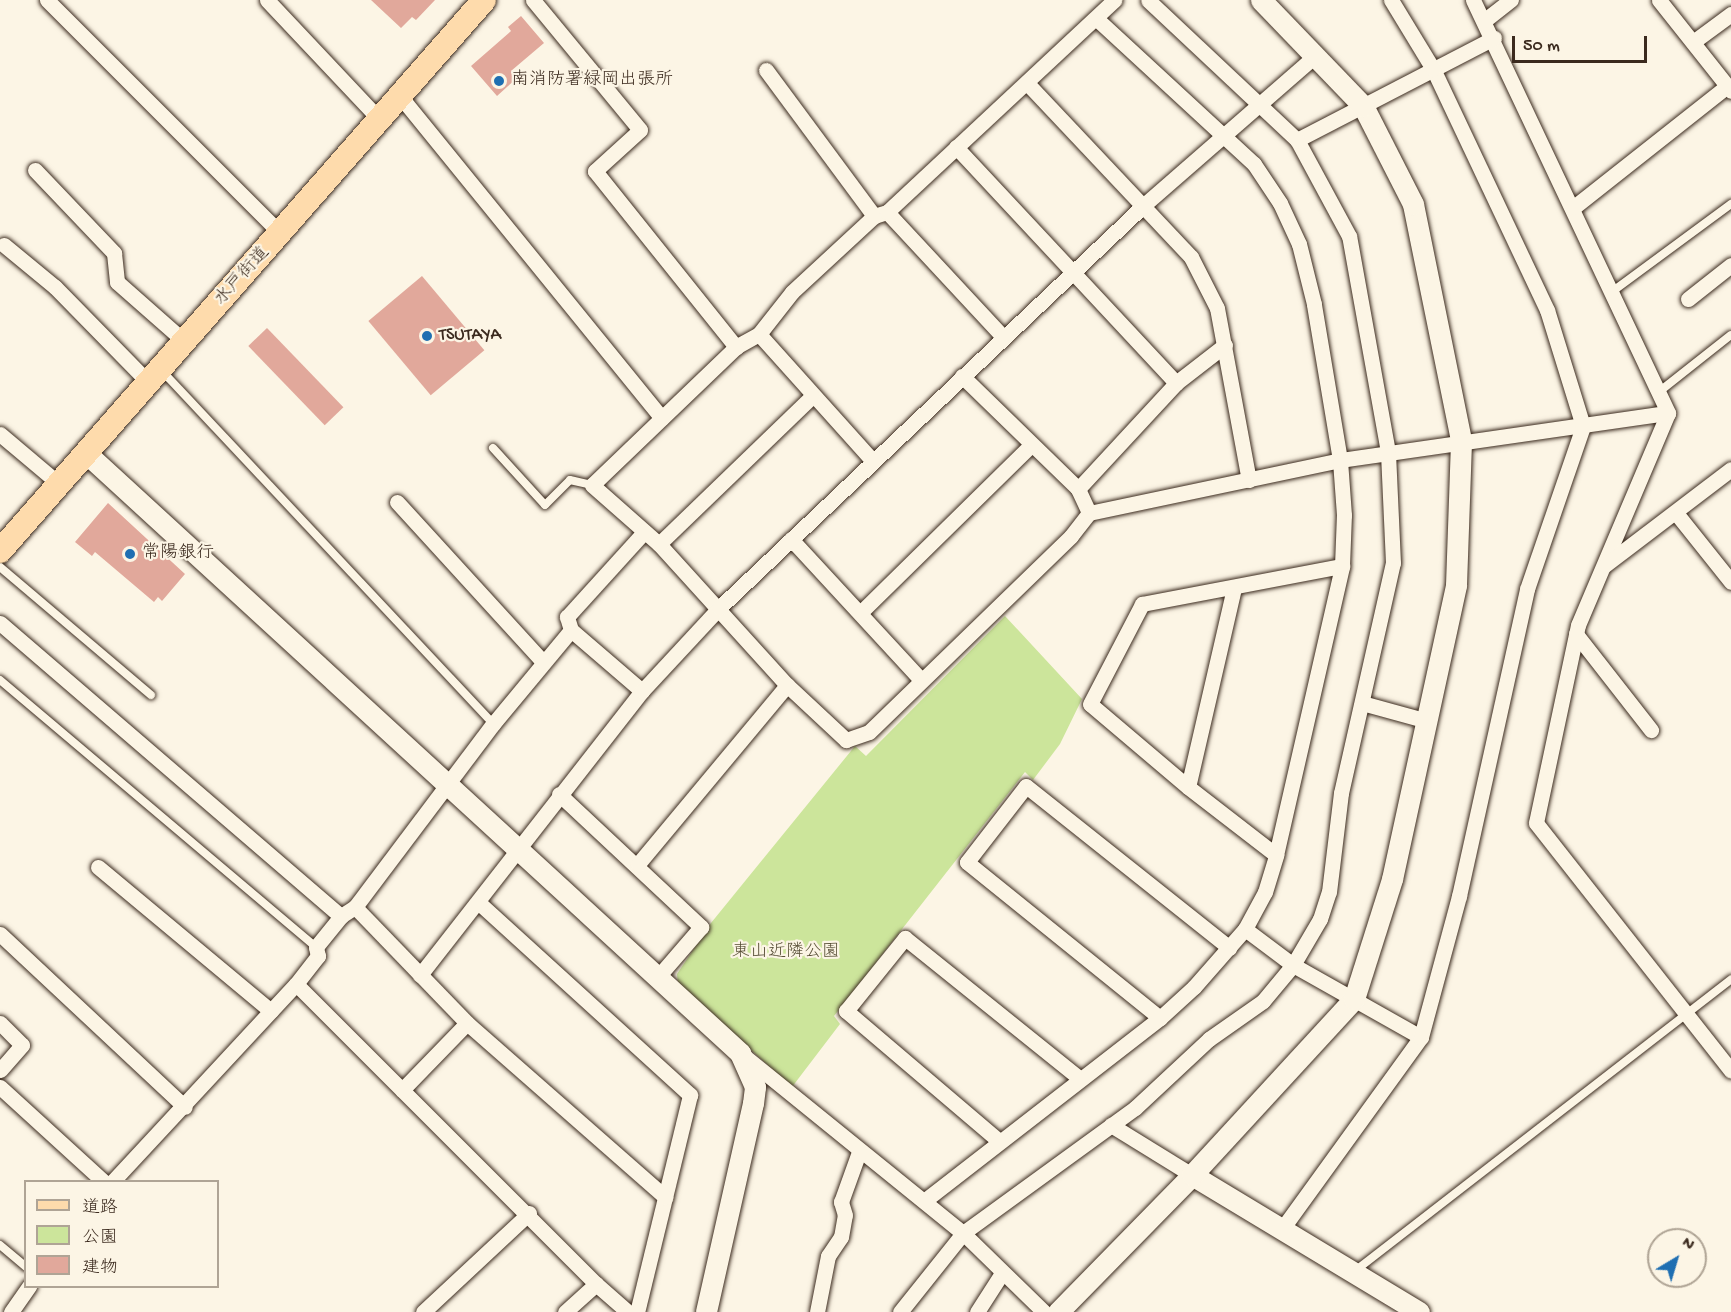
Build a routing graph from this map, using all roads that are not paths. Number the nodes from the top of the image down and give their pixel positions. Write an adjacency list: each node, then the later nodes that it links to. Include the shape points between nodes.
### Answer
1 (47, 0): 34 (street)
2 (267, 0): 25 (street)
3 (484, 0): 22 (main road, 水戸街道)
4 (533, 0): 45 (street, via 640,130 595,171)
5 (1114, 0): 13 (street)
6 (1148, 0): 23 (street)
7 (1261, 0): 17 (street)
8 (1392, 0): 18 (street)
9 (1473, 0): 14 (street)
10 (1511, 0): 14 (street)
11 (1659, 0): 16 (street)
12 (1731, 14): 16 (street)
13 (1096, 18): 20 (street); 26 (street)
14 (1485, 20): 15 (street)
15 (1494, 38): 18 (street); 32 (street)
16 (1693, 42): 21 (street)
17 (1315, 56): 23 (street); 24 (street)
18 (1433, 69): 24 (street); 53 (street, via 1546,310)
19 (766, 70): 33 (street)
20 (1027, 83): 28 (street); 31 (street)
21 (1729, 88): 32 (street)
22 (400, 96): 25 (main road, 水戸街道); 52 (street)
23 (1262, 103): 26 (street); 27 (street)
24 (1363, 106): 27 (street); 55 (street, via 1413,204)
25 (380, 120): 34 (main road, 水戸街道)
26 (1224, 137): 31 (street); 61 (street, via 1254,164 1280,203 1299,244 1314,304)
27 (1297, 140): 58 (street, via 1349,236)
28 (956, 147): 33 (street); 37 (street)
29 (35, 170): 43 (street, via 114,253 117,282)
30 (1731, 204): 38 (lane)
31 (1144, 205): 37 (street); 44 (street, via 1191,257 1217,308)
32 (1574, 207): 38 (street)
33 (880, 214): 40 (street, via 792,292); 42 (street)
34 (281, 234): 43 (main road, 水戸街道)
35 (4, 245): 46 (street)
36 (1731, 265): 39 (street)
37 (1073, 270): 42 (street); 48 (street)
38 (1613, 291): 49 (street)
39 (1688, 299)
40 (759, 334): 45 (street); 50 (street)
41 (1731, 335): 49 (lane)
42 (1003, 337): 47 (street)
43 (185, 342): 46 (main road, 水戸街道)
44 (1225, 345): 48 (street); 63 (street)
45 (736, 347): 52 (street)
46 (155, 376): 59 (main road, 水戸街道); 92 (lane)
47 (962, 376): 56 (street); 60 (street)
48 (1176, 383): 66 (street)
49 (1660, 391): 51 (street)
50 (812, 396): 60 (street); 72 (street)
51 (1668, 413): 53 (street); 74 (street)
52 (662, 418): 65 (street)
53 (1582, 426): 55 (street); 119 (street, via 1577,452 1527,589 1459,896)
54 (0, 434): 64 (street)
55 (1461, 440): 58 (street); 91 (street, via 1456,585)
56 (1031, 446): 66 (street); 80 (street)
57 (493, 448): 65 (lane, via 545,505 570,480)
58 (1388, 452): 61 (street); 90 (street, via 1393,563)
59 (86, 453): 64 (main road, 水戸街道); 94 (street)
60 (872, 460): 71 (street)
61 (1341, 460): 63 (street); 75 (street)
62 (1731, 469): 69 (street)
63 (1249, 480): 68 (street)
64 (58, 483): 73 (main road, 水戸街道)
65 (592, 485): 70 (street)
66 (1078, 489): 68 (street)
67 (397, 502): 84 (street)
68 (1089, 513): 86 (street, via 1071,536)
69 (1676, 513): 74 (street); 77 (street)
70 (644, 532): 72 (street); 82 (street, via 567,617)
71 (791, 539): 79 (street); 80 (street)
72 (659, 544): 79 (street)
73 (0, 551)
74 (1605, 565): 83 (street)
75 (1342, 566): 78 (street); 98 (street)
76 (0, 567): 89 (lane)
77 (1731, 582)
78 (1234, 588): 95 (street); 95 (street, via 1142,604 1090,704)
79 (719, 608): 87 (street); 88 (street)
80 (860, 613): 86 (street)
81 (0, 623): 103 (street)
82 (572, 630): 84 (street); 88 (street)
83 (1576, 634): 93 (street); 115 (street, via 1536,823)
84 (543, 662): 92 (street)
85 (0, 680): 106 (lane)
86 (920, 680): 87 (street, via 868,732 846,740)
87 (787, 685): 99 (street)
88 (642, 691): 96 (street)
89 (151, 695)
90 (1362, 703): 91 (street); 108 (street, via 1341,793 1329,892 1320,919)
91 (1428, 721): 113 (street, via 1392,879)
92 (493, 724): 94 (street)
93 (1651, 730)
94 (449, 785): 97 (street); 102 (street)
95 (1188, 787): 98 (street)
96 (559, 794): 97 (street); 99 (street)
97 (516, 850): 101 (street); 110 (street)
98 (1276, 855): 104 (street, via 1265,892)
99 (638, 864): 110 (street, via 701,927)
100 (98, 867): 114 (street)
101 (478, 902): 109 (street); 133 (street, via 690,1095)
102 (355, 907): 103 (street); 109 (street)
103 (341, 916): 106 (street)
104 (1245, 928): 107 (street); 108 (street)
105 (0, 934): 126 (street)
106 (316, 947): 112 (street, via 318,956)
107 (1230, 948): 116 (street); 116 (street, via 1026,786 967,862)
108 (1293, 965): 113 (street); 127 (street, via 1263,1000 1209,1039)
109 (420, 975): 118 (street)
110 (657, 978): 120 (street)
111 (1731, 979): 115 (lane)
112 (296, 984): 114 (street); 125 (street)
113 (1354, 999): 119 (street); 130 (street)
114 (272, 1011): 126 (street)
115 (1686, 1013): 122 (street); 140 (lane)
116 (1160, 1018): 123 (street)
117 (0, 1023): 121 (street, via 22,1044)
118 (467, 1023): 125 (street); 133 (street)
119 (1421, 1037): 136 (street)
120 (740, 1053): 129 (street); 149 (street, via 755,1087 753,1103)
121 (0, 1070)
122 (1731, 1071)
123 (1079, 1078): 128 (street); 128 (street, via 905,938 846,1011)
124 (0, 1087): 131 (street)
125 (402, 1090): 135 (street)
126 (185, 1107): 132 (street)
127 (1111, 1125): 130 (street); 137 (street)
128 (999, 1141): 134 (street)
129 (859, 1152): 134 (street); 150 (street, via 841,1202 845,1215 840,1237 828,1256)
130 (1191, 1176): 136 (street); 154 (street)
131 (102, 1180)
132 (114, 1180)
133 (665, 1197): 148 (street)
134 (924, 1202): 137 (street)
135 (528, 1213): 142 (street); 145 (street)
136 (1282, 1229): 140 (street)
137 (963, 1233): 141 (street); 151 (street)
138 (0, 1245): 139 (lane)
139 (24, 1265)
140 (1354, 1272): 155 (street)
141 (1002, 1273): 152 (street); 153 (street)
142 (596, 1284): 146 (street); 147 (street)
143 (28, 1288): 144 (street)
144 (11, 1312)
145 (423, 1312)
146 (564, 1312)
147 (628, 1312)
148 (637, 1312)
149 (706, 1312)
150 (817, 1312)
151 (900, 1312)
152 (977, 1312)
153 (1044, 1312)
154 (1058, 1312)
155 (1419, 1312)

